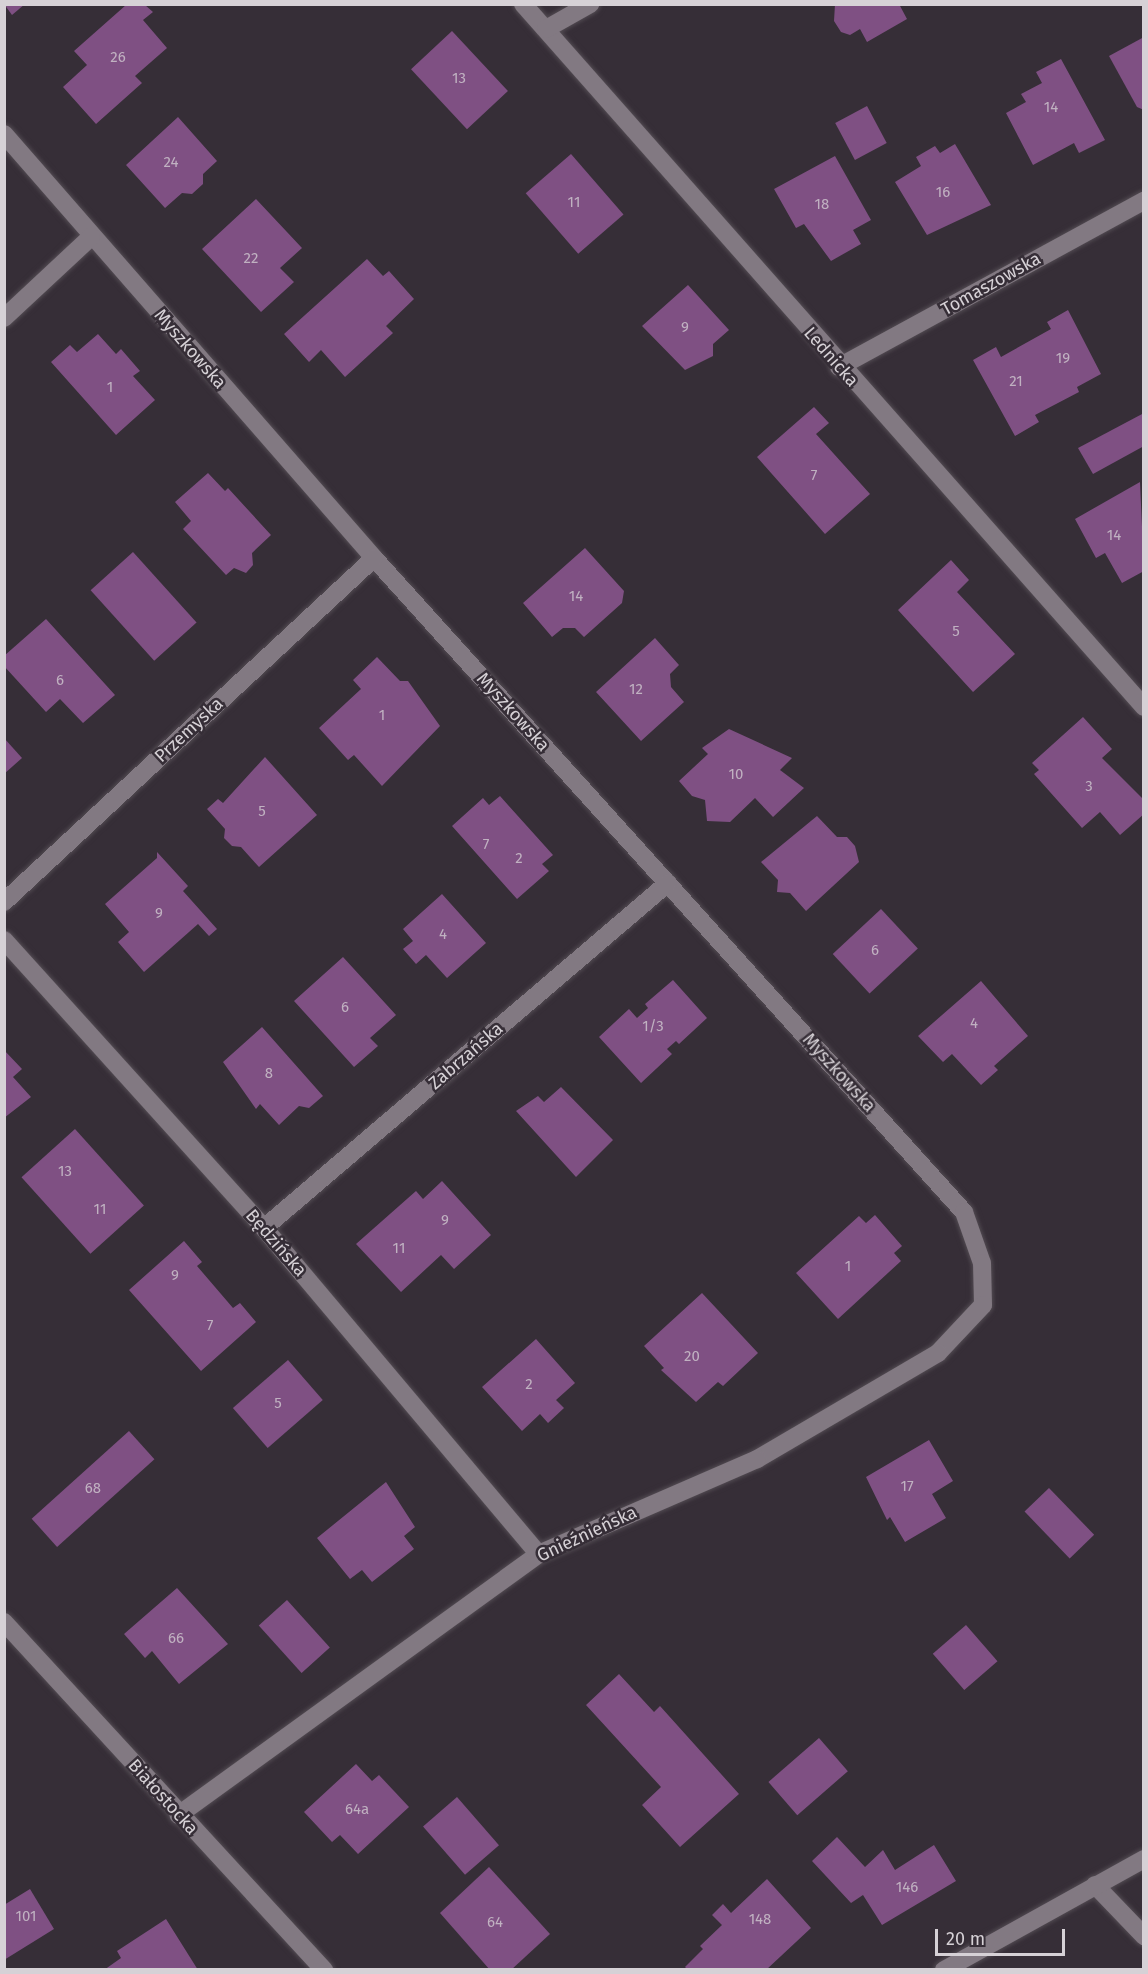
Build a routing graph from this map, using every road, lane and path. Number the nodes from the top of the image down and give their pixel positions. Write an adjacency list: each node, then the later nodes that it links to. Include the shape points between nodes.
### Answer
1 (523, 4): 3 (street, Lednicka)
2 (590, 4): 3 (street)
3 (546, 29): 8 (street, Lednicka)
4 (4, 134): 6 (street, Myszkowska)
5 (1143, 201): 8 (street, Tomaszowska)
6 (92, 237): 7 (street); 9 (street, Myszkowska)
7 (4, 318)
8 (839, 367): 10 (street, Lednicka)
9 (374, 558): 11 (street, Myszkowska); 12 (street, Przemyska)
10 (1143, 706)
11 (668, 883): 14 (street, Zabrzańska); 15 (street, Myszkowska, via 964,1212 982,1263)
12 (4, 902)
13 (4, 940): 14 (street, Będzińska)
14 (264, 1228): 16 (street, Będzińska)
15 (983, 1305): 16 (street, Gnieźnieńska, via 938,1353 757,1459)
16 (539, 1554): 18 (street, Gnieźnieńska)
17 (4, 1622): 18 (street, Białostocka)
18 (179, 1815): 22 (street, Białostocka)
19 (1143, 1858): 20 (street)
20 (1095, 1885): 21 (street); 23 (street)
21 (1143, 1936)
22 (324, 1970)
23 (944, 1970)

